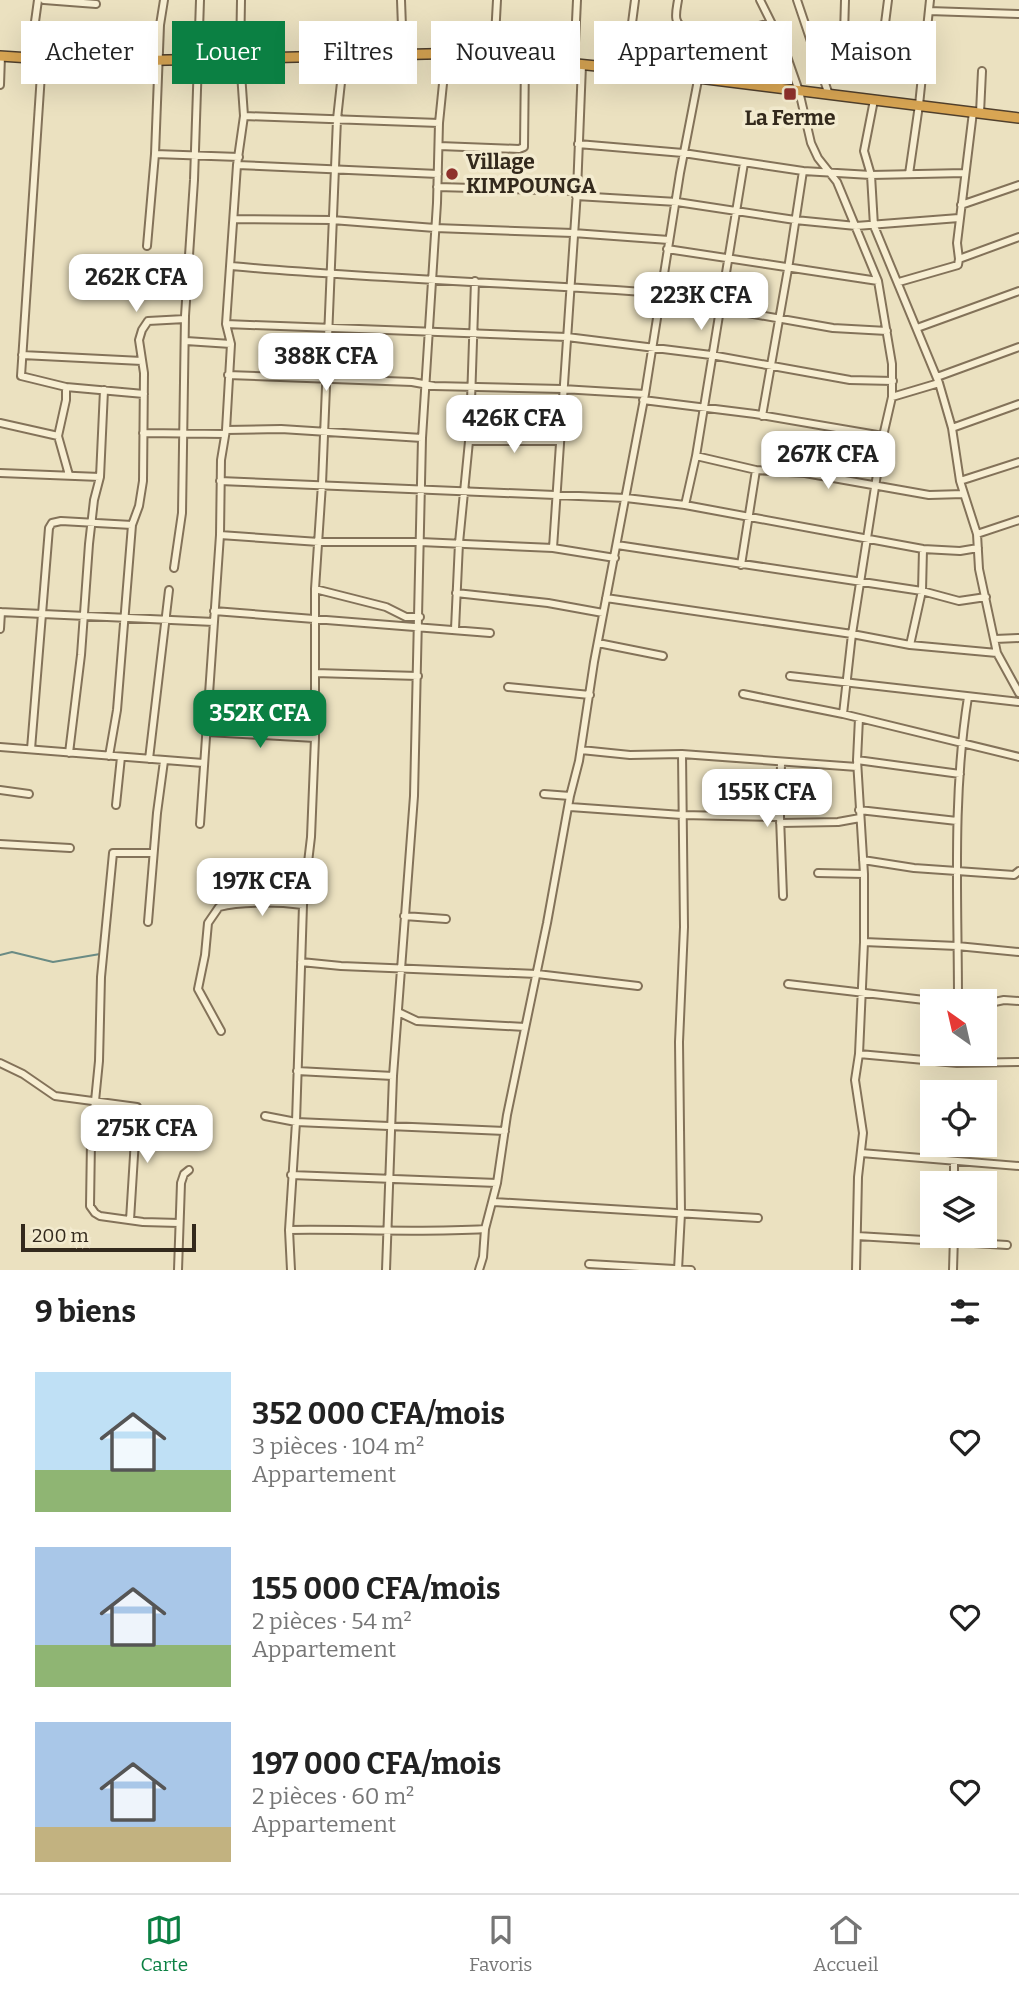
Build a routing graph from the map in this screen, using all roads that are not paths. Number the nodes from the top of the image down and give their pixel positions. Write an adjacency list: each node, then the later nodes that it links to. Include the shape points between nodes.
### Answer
1 (38, 0): 19 (street)
2 (44, 0): 16 (street)
3 (164, 0): 34 (street)
4 (200, 0): 20 (street)
5 (241, 0): 21 (street)
6 (401, 0): 22 (street)
7 (497, 0): 23 (street)
8 (577, 0): 24 (street)
9 (635, 0): 25 (street)
10 (678, 0): 26 (street)
11 (760, 0): 27 (street)
12 (797, 0): 31 (street)
13 (845, 0): 28 (street)
14 (888, 0): 29 (street)
15 (930, 0): 17 (street)
16 (96, 4)
17 (929, 11): 18 (street); 30 (street)
18 (1019, 14)
19 (35, 21)
20 (199, 21)
21 (241, 21)
22 (402, 21)
23 (496, 21)
24 (577, 21)
25 (632, 21)
26 (676, 21)
27 (770, 21)
28 (844, 21)
29 (885, 21)
30 (928, 21)
31 (806, 26)
32 (1, 56): 33 (highway); 49 (street)
33 (21, 57)
34 (159, 61): 35 (highway); 62 (street)
35 (172, 61)
36 (792, 71): 50 (street)
37 (982, 71): 54 (street)
38 (40, 84): 118 (street)
39 (197, 84): 63 (street)
40 (242, 84): 55 (street)
41 (341, 84): 57 (street)
42 (443, 84): 58 (street)
43 (524, 84): 60 (street, via 524,147)
44 (578, 84): 59 (street)
45 (697, 84): 61 (street)
46 (740, 84): 50 (highway)
47 (825, 84): 51 (street)
48 (921, 84): 53 (street)
49 (0, 85)
50 (799, 91): 51 (highway); 68 (street, via 811,143)
51 (829, 95): 52 (highway)
52 (874, 100): 53 (highway); 72 (street, via 864,151)
53 (919, 106): 54 (highway); 71 (street)
54 (976, 113): 56 (highway); 69 (street)
55 (244, 116): 57 (street); 64 (street)
56 (1019, 118)
57 (337, 119): 58 (street); 66 (street)
58 (439, 122): 60 (street)
59 (578, 144): 61 (street); 75 (street)
60 (439, 146): 70 (street)
61 (683, 153): 65 (street); 76 (street)
62 (155, 154): 63 (street); 89 (street)
63 (194, 155): 64 (street); 106 (street)
64 (238, 161): 66 (street); 80 (street)
65 (744, 163): 67 (street); 78 (street)
66 (335, 170): 70 (street); 81 (street)
67 (803, 170): 68 (street); 82 (street)
68 (828, 172): 72 (street); 83 (street)
69 (965, 173): 71 (street); 77 (street)
70 (438, 174): 74 (street)
71 (909, 174): 72 (street)
72 (871, 176): 84 (street)
73 (1019, 185): 77 (street)
74 (437, 187): 75 (street); 85 (street)
75 (576, 193): 76 (street); 86 (street)
76 (677, 202): 78 (street); 88 (street)
77 (961, 205): 79 (street)
78 (737, 212): 82 (street); 92 (street)
79 (959, 218): 84 (street); 91 (street)
80 (234, 219): 81 (street); 93 (street)
81 (332, 220): 85 (street); 95 (street)
82 (795, 220): 83 (street); 94 (street)
83 (856, 226): 84 (street); 98 (street)
84 (874, 226): 99 (street)
85 (435, 228): 86 (street); 96 (street)
86 (573, 233): 88 (street); 100 (street)
87 (1019, 237): 91 (street)
88 (669, 240): 90 (street)
89 (147, 246)
90 (667, 249): 92 (street); 102 (street)
91 (959, 259): 99 (street, via 958,265)
92 (726, 260): 94 (street); 104 (street)
93 (231, 266): 95 (street); 107 (street)
94 (788, 269): 98 (street); 105 (street)
95 (332, 275): 96 (street); 108 (street)
96 (432, 278): 97 (street); 111 (street)
97 (475, 281): 100 (street); 112 (street)
98 (878, 281): 110 (street)
99 (899, 282): 109 (street)
100 (569, 286): 102 (street); 113 (street)
101 (1019, 292): 109 (street)
102 (662, 293): 103 (street)
103 (660, 303): 104 (street); 116 (street)
104 (719, 308): 105 (street); 119 (street)
105 (779, 318): 110 (street); 121 (street)
106 (186, 319): 114 (street); 120 (street, via 153,319 145,324 139,340)
107 (226, 324): 108 (street); 115 (street)
108 (327, 328): 111 (street); 123 (street)
109 (917, 328): 124 (street)
110 (887, 331): 125 (street)
111 (429, 332): 112 (street); 126 (street)
112 (474, 335): 113 (street); 128 (street)
113 (567, 337): 116 (street); 129 (street)
114 (186, 341): 115 (street); 142 (street)
115 (231, 344): 122 (street)
116 (651, 347): 119 (street); 132 (street)
117 (1019, 347): 124 (street)
118 (22, 355): 120 (street); 127 (street, via 21,378)
119 (711, 355): 121 (street); 135 (street)
120 (142, 361): 131 (street)
121 (770, 366): 125 (street, via 850,380); 136 (street)
122 (228, 374): 123 (street); 140 (street)
123 (325, 379): 126 (street); 139 (street)
124 (938, 380): 133 (street); 138 (street)
125 (892, 381): 133 (street)
126 (427, 384): 128 (street); 145 (street)
127 (66, 387): 130 (street); 143 (street)
128 (471, 387): 129 (street); 146 (street)
129 (562, 389): 132 (street); 147 (street)
130 (104, 390): 131 (street); 153 (street)
131 (144, 394): 141 (street)
132 (644, 397): 135 (street); 162 (street)
133 (892, 397): 144 (street)
134 (1019, 404): 138 (street)
135 (703, 408): 136 (street); 148 (street)
136 (762, 416): 144 (street)
137 (0, 423): 143 (street)
138 (952, 428): 155 (street)
139 (324, 431): 140 (street); 145 (street); 156 (street)
140 (225, 432): 142 (street); 154 (street)
141 (143, 433): 142 (street); 167 (street, via 143,481)
142 (184, 434): 180 (street)
143 (58, 436): 152 (street)
144 (883, 436): 157 (street)
145 (422, 438): 159 (street)
146 (469, 441): 147 (street); 158 (street)
147 (559, 441): 161 (street)
148 (696, 456): 150 (street); 163 (street)
149 (1019, 461): 155 (street)
150 (755, 470): 157 (street); 164 (street)
151 (0, 473): 152 (street)
152 (69, 475): 153 (street)
153 (100, 477): 166 (street)
154 (220, 481): 156 (street); 169 (street)
155 (960, 481): 160 (street)
156 (322, 484): 159 (street); 172 (street)
157 (877, 485): 160 (street, via 929,495); 170 (street)
158 (464, 490): 159 (street); 161 (street); 173 (street)
159 (422, 491): 171 (street)
160 (964, 494): 168 (street)
161 (557, 496): 162 (street); 175 (street)
162 (626, 498): 163 (street); 174 (street)
163 (685, 505): 164 (street)
164 (748, 518): 170 (street); 179 (street)
165 (1019, 520): 168 (street)
166 (92, 522): 167 (street); 191 (street, via 61,521 49,528); 192 (street)
167 (132, 525): 194 (street)
168 (977, 534): 176 (street)
169 (219, 535): 172 (street); 188 (street)
170 (867, 538): 177 (street); 181 (street)
171 (420, 541): 172 (street); 173 (street); 193 (street)
172 (319, 542): 182 (street)
173 (459, 543): 175 (street); 185 (street)
174 (617, 545): 178 (street); 179 (street)
175 (553, 548): 178 (street)
176 (978, 548): 177 (street); 186 (street)
177 (923, 549): 184 (street)
178 (615, 558): 187 (street)
179 (741, 565): 181 (street)
180 (174, 568)
181 (862, 582): 184 (street); 202 (street)
182 (315, 589): 193 (street, via 386,607 406,617); 195 (street)
183 (169, 590): 196 (street)
184 (922, 591): 186 (street, via 959,601); 206 (street)
185 (456, 593): 190 (street); 200 (street)
186 (986, 597): 204 (street)
187 (606, 598): 190 (street); 202 (street)
188 (214, 611): 195 (street); 197 (street)
189 (1, 612): 191 (street); 199 (street)
190 (603, 613): 205 (street)
191 (41, 615): 192 (street); 225 (street)
192 (83, 617): 194 (street); 227 (street)
193 (420, 617): 198 (street)
194 (125, 618): 196 (street); 229 (street)
195 (315, 620): 198 (street); 209 (street)
196 (165, 621): 197 (street); 232 (street)
197 (214, 622): 221 (street)
198 (419, 626): 200 (street); 210 (street)
199 (0, 629)
200 (455, 629): 201 (street)
201 (491, 633)
202 (852, 634): 206 (street); 212 (street)
203 (1019, 638): 204 (street)
204 (995, 639): 207 (street)
205 (598, 643): 208 (street); 216 (street)
206 (910, 645): 207 (street)
207 (997, 653): 214 (street)
208 (663, 656)
209 (315, 673): 210 (street); 222 (street)
210 (418, 676): 259 (street)
211 (790, 676): 212 (street)
212 (848, 681): 217 (street); 219 (street)
213 (509, 687): 216 (street)
214 (1019, 691)
215 (743, 694): 219 (street)
216 (590, 695): 226 (street)
217 (968, 697): 218 (street); 223 (street)
218 (1019, 702)
219 (843, 714): 220 (street)
220 (859, 718): 223 (street); 236 (street)
221 (206, 732): 222 (street); 235 (street)
222 (315, 738): 258 (street)
223 (961, 744): 231 (street); 237 (street)
224 (0, 747): 225 (street)
225 (31, 749): 227 (street)
226 (581, 750): 228 (street); 241 (street)
227 (69, 753): 229 (street)
228 (682, 754): 234 (street); 245 (street)
229 (110, 756): 230 (street)
230 (121, 757): 232 (street); 242 (street)
231 (1019, 757)
232 (149, 759): 233 (street)
233 (164, 761): 235 (street); 251 (street)
234 (781, 762): 236 (street); 246 (street)
235 (202, 763): 248 (street)
236 (857, 763): 237 (street); 244 (street)
237 (960, 774): 247 (street)
238 (0, 790): 239 (street)
239 (29, 794)
240 (544, 794): 241 (street)
241 (570, 796): 243 (street)
242 (116, 805)
243 (570, 807): 245 (street); 267 (street)
244 (860, 814): 246 (street, via 838,822); 247 (street); 252 (street)
245 (682, 815): 246 (street); 299 (street)
246 (780, 820): 257 (street)
247 (957, 821): 253 (street)
248 (200, 824)
249 (0, 844): 250 (street)
250 (70, 848)
251 (153, 853): 261 (street); 285 (street, via 113,853)
252 (863, 860): 253 (street); 256 (street)
253 (959, 870): 254 (street, via 1014,875); 263 (street)
254 (1019, 871)
255 (818, 873): 256 (street)
256 (864, 874): 262 (street)
257 (783, 896)
258 (303, 905): 265 (street); 277 (street, via 236,903 219,907 208,923 198,983)
259 (404, 916): 260 (street); 266 (street)
260 (446, 919)
261 (148, 922)
262 (864, 942): 263 (street); 271 (street)
263 (957, 946): 264 (street); 270 (street)
264 (1019, 952)
265 (301, 962): 266 (street); 283 (street)
266 (400, 968): 267 (street); 275 (street)
267 (537, 974): 269 (street); 276 (street)
268 (788, 984): 271 (street)
269 (638, 986)
270 (958, 989)
271 (861, 993): 272 (street); 278 (street)
272 (920, 1000)
273 (998, 1001): 274 (street)
274 (1019, 1001)
275 (398, 1012): 276 (street, via 416,1021); 284 (street)
276 (525, 1027): 289 (street)
277 (220, 1031)
278 (859, 1054): 279 (street); 290 (street, via 855,1080 863,1133)
279 (920, 1060)
280 (998, 1062): 281 (street)
281 (1019, 1062)
282 (0, 1063): 285 (street, via 55,1096)
283 (297, 1071): 284 (street); 287 (street)
284 (393, 1076): 288 (street)
285 (94, 1104): 301 (street, via 90,1206 100,1216); 301 (street, via 136,1107)
286 (265, 1116): 287 (street)
287 (296, 1122): 288 (street); 295 (street)
288 (391, 1128): 289 (street); 296 (street)
289 (505, 1131): 297 (street)
290 (861, 1153): 291 (street); 306 (street)
291 (954, 1162): 292 (street); 294 (street)
292 (1019, 1167)
293 (189, 1170): 302 (street, via 182,1178)
294 (954, 1171)
295 (292, 1175): 296 (street); 304 (street)
296 (388, 1178): 297 (street); 305 (street)
297 (497, 1183): 298 (street)
298 (494, 1202): 299 (street); 303 (street)
299 (681, 1213): 300 (street); 316 (street)
300 (758, 1218)
301 (130, 1220): 302 (street)
302 (179, 1223): 312 (street)
303 (485, 1229): 305 (street); 315 (street)
304 (289, 1230): 305 (street); 313 (street)
305 (389, 1230): 314 (street)
306 (857, 1236): 307 (street); 318 (street)
307 (920, 1238)
308 (997, 1244): 309 (street)
309 (1007, 1245)
310 (954, 1248): 319 (street)
311 (589, 1264): 316 (street)
312 (178, 1270)
313 (290, 1270)
314 (387, 1270)
315 (479, 1270)
316 (678, 1270): 317 (street)
317 (691, 1270)
318 (856, 1270)
319 (953, 1270)

